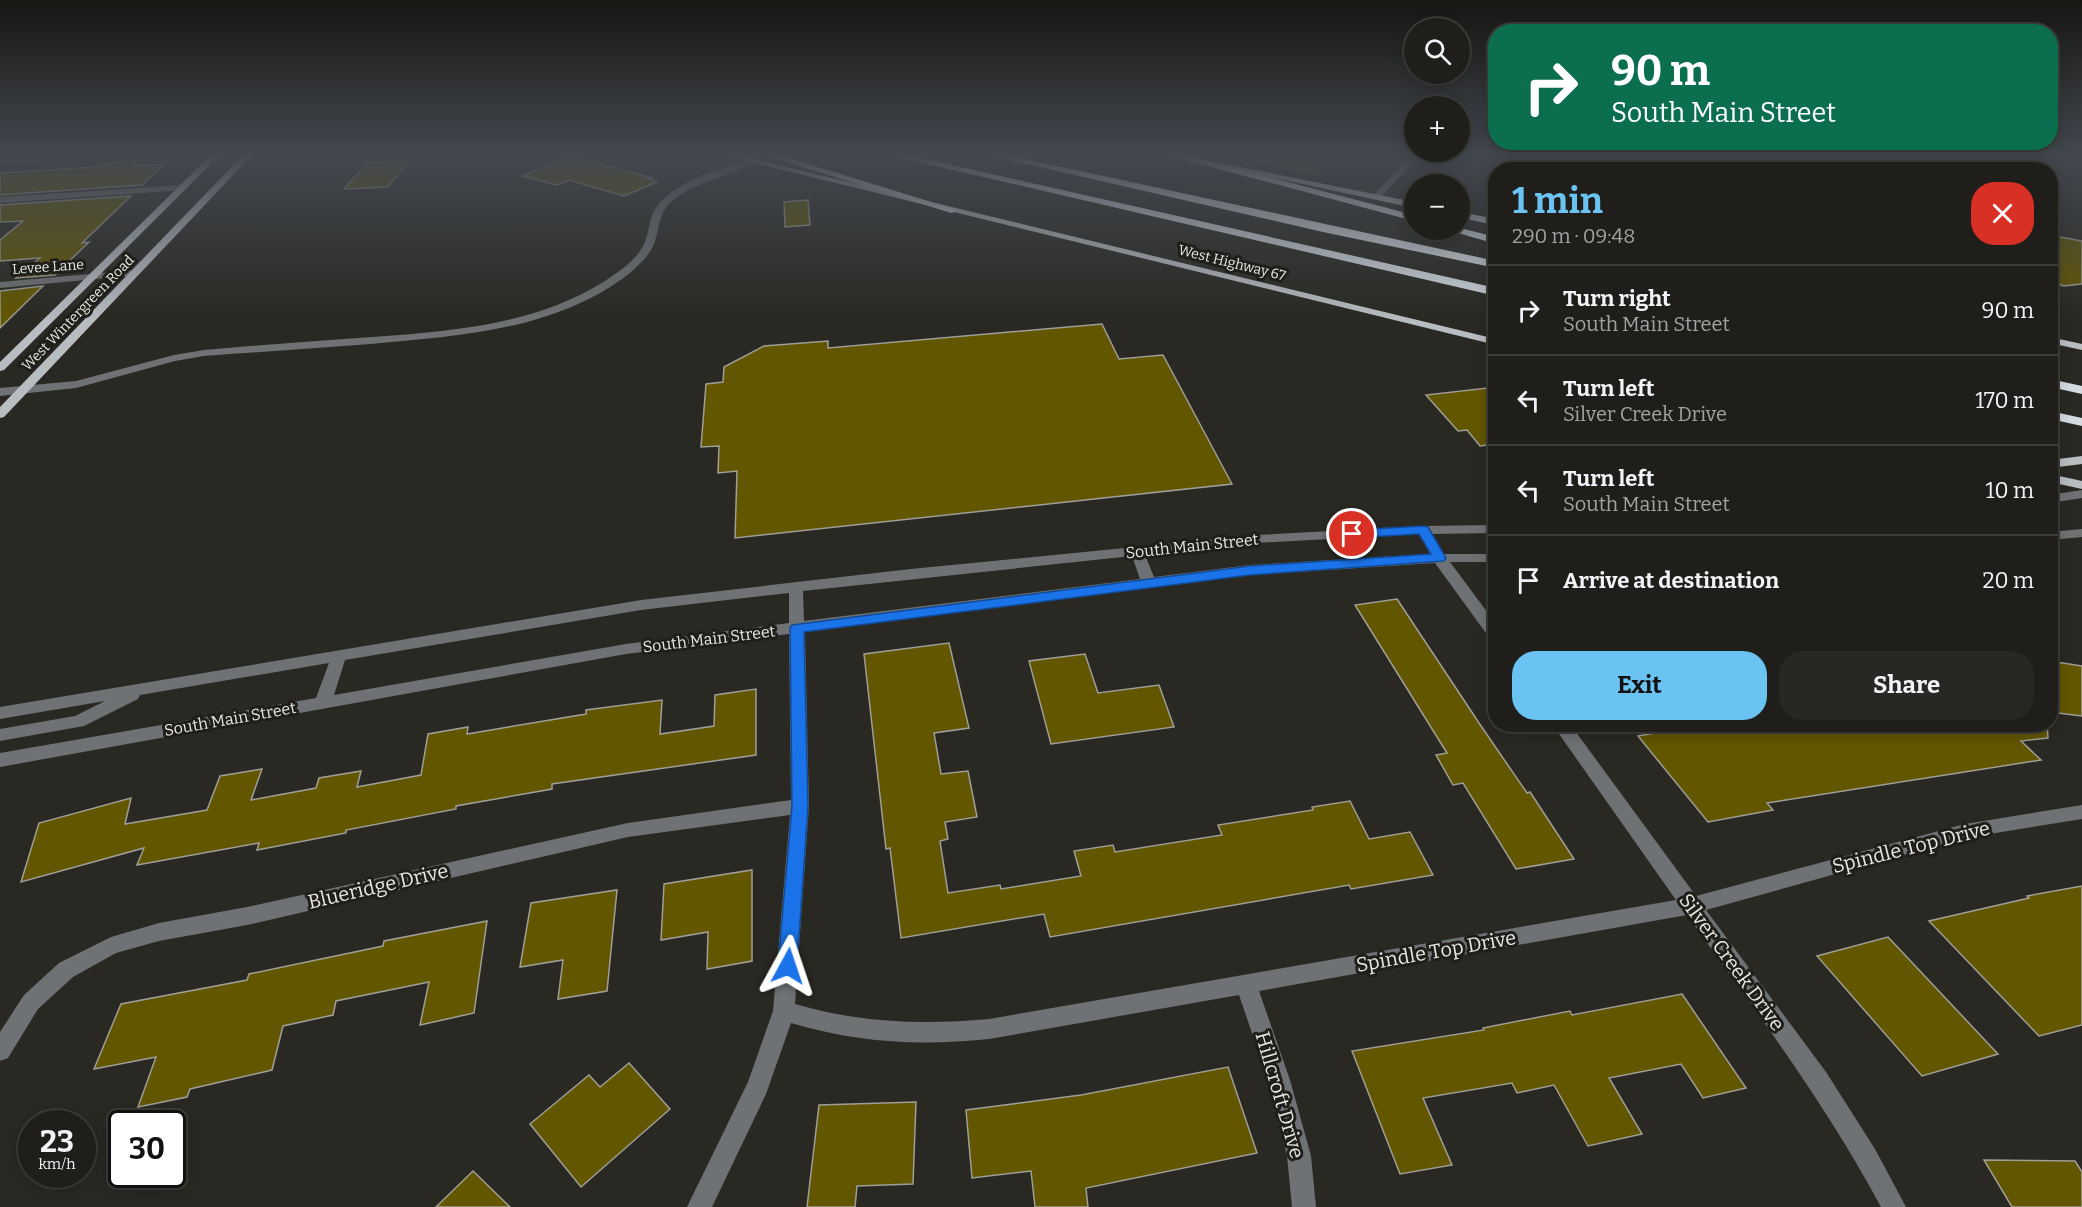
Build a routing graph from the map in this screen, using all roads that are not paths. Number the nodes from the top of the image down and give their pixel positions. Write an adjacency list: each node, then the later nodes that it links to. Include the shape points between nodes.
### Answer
1 (161, 209): 15 (main road, West Wintergreen Road)
2 (196, 209): 14 (main road, West Wintergreen Road)
3 (660, 209): 23 (street, via 650,243 641,257 605,285 537,313 458,333 204,353 76,384)
4 (1133, 209): 17 (highway)
5 (1233, 209): 13 (highway)
6 (1381, 209): 8 (highway)
7 (952, 210): 18 (main road, West Highway 67)
8 (1404, 215)
9 (1470, 217): 10 (main road)
10 (1488, 220)
11 (1470, 234): 12 (highway)
12 (1488, 239)
13 (1488, 263)
14 (135, 273): 15 (street, Levee Lane); 23 (main road, West Wintergreen Road)
15 (92, 278): 16 (street, Levee Lane); 21 (main road, West Wintergreen Road)
16 (0, 285)
17 (1488, 290)
18 (1488, 340)
19 (2058, 342): 20 (main road)
20 (2082, 347)
21 (0, 368)
22 (2058, 385): 24 (highway)
23 (24, 389): 25 (street); 26 (main road, West Wintergreen Road)
24 (2082, 390)
25 (0, 392)
26 (0, 414)
27 (2058, 417): 28 (highway)
28 (2082, 422)
29 (2082, 460): 30 (main road)
30 (2058, 463)
31 (2058, 480): 32 (main road)
32 (2082, 485)
33 (2082, 494): 34 (street)
34 (2058, 498)
35 (1488, 529): 36 (street, South Main Street)
36 (1423, 530): 39 (street, South Main Street, via 1256,539); 40 (street)
37 (2082, 533): 38 (street)
38 (2058, 535)
39 (1137, 551): 42 (street); 43 (street, South Main Street)
40 (1439, 558): 41 (street, South Main Street); 42 (street, South Main Street, via 1250,570); 44 (street)
41 (1488, 558)
42 (1148, 582): 45 (street, South Main Street)
43 (796, 587): 45 (street); 46 (street, South Main Street, via 641,604)
44 (1488, 625)
45 (797, 628): 48 (street, South Main Street, via 626,649); 53 (street)
46 (339, 656): 47 (street, South Main Street); 48 (street)
47 (145, 688): 49 (street, South Main Street); 51 (street, via 78,722)
48 (323, 702): 52 (street, South Main Street)
49 (0, 713)
50 (1566, 732): 55 (street, Silver Creek Drive)
51 (0, 735)
52 (0, 760)
53 (800, 806): 57 (street); 58 (street, Blueridge Drive, via 628,830 247,916 159,932 111,946 66,970 31,1002)
54 (2082, 812): 55 (street, Spindle Top Drive, via 1965,831)
55 (1691, 906): 56 (street, Spindle Top Drive); 61 (street, Silver Creek Drive, via 1818,1080)
56 (1246, 985): 57 (street, Spindle Top Drive, via 948,1033 850,1028); 60 (street, Hillcroft Drive, via 1280,1080 1299,1156)
57 (784, 1011): 59 (street, via 758,1086)
58 (0, 1051)
59 (699, 1207)
60 (1304, 1207)
61 (1894, 1207)

